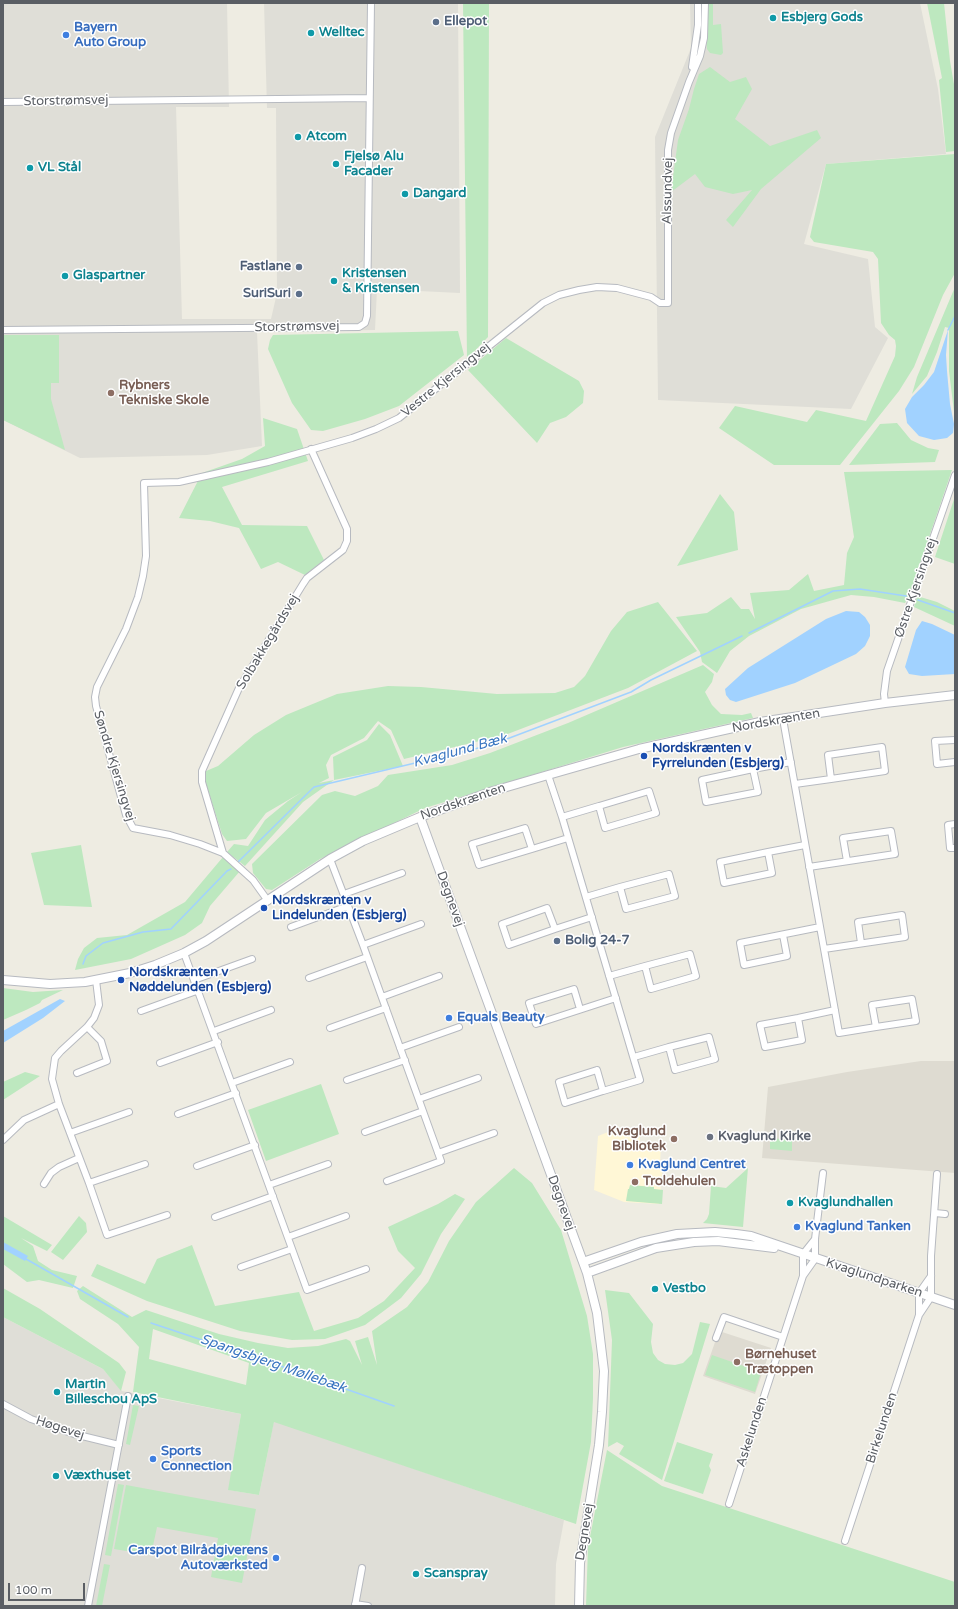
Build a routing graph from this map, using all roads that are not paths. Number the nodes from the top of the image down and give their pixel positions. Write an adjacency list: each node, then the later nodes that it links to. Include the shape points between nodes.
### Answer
1 (371, 3): 5 (street, Storstrømsvej)
2 (698, 3): 4 (street, Alssundvej, via 698,33)
3 (705, 3): 4 (street, Alssundvej, via 704,38 700,56)
4 (689, 82): 7 (street, Alssundvej, via 668,150)
5 (369, 98): 6 (street, Storstrømsvej); 8 (street, Storstrømsvej, via 367,316 365,323 359,327)
6 (3, 102)
7 (668, 302): 9 (street, Vestre Kjersingvej, via 660,303 651,297 617,288 597,287 559,295 526,316 399,418 352,438)
8 (3, 330)
9 (311, 449): 11 (street, Vestre Kjersingvej, via 268,462 179,482); 31 (street, Solbakkegårdsvej, via 347,529 347,542 343,550 303,584 239,688 202,771 202,782)
10 (955, 475): 13 (street, Østre Kjersingvej, via 888,671)
11 (144, 483): 31 (street, Søndre Kjersingvej, via 144,576 126,629 97,687 96,706 126,815 133,828 170,835)
12 (955, 696): 13 (street, Nordskrænten)
13 (885, 703): 14 (street, Nordskrænten)
14 (783, 719): 16 (street); 19 (street, Nordskrænten, via 639,749)
15 (955, 740): 17 (street, via 935,741 937,764)
16 (791, 762): 18 (street); 21 (street)
17 (955, 762)
18 (753, 769): 18 (street, via 702,780 706,802 758,792)
19 (548, 774): 23 (street, Nordskrænten); 24 (street)
20 (831, 779): 20 (street, via 885,771 882,747 828,755); 21 (street)
21 (795, 784): 27 (street)
22 (599, 806): 22 (street, via 650,791 656,813 605,828); 24 (street)
23 (420, 817): 32 (street, Nordskrænten, via 373,836); 119 (street, Degnevej)
24 (562, 817): 26 (street)
25 (955, 824): 28 (street, via 948,825 950,848)
26 (568, 838): 29 (street); 38 (street)
27 (805, 845): 30 (street); 34 (street)
28 (955, 848)
29 (532, 849): 29 (street, via 478,865 472,844 526,828)
30 (768, 852): 30 (street, via 720,862 724,883 772,873)
31 (223, 853): 39 (street, Søndre Kjersingvej, via 253,880)
32 (330, 859): 37 (street); 39 (street, Nordskrænten)
33 (847, 861): 33 (street, via 895,854 891,831 843,838); 34 (street)
34 (809, 867): 44 (street)
35 (402, 873): 37 (street)
36 (620, 887): 36 (street, via 669,874 675,896 626,909); 38 (street)
37 (344, 894): 40 (street)
38 (586, 897): 41 (street)
39 (268, 901): 50 (street, Nordskrænten)
40 (348, 906): 43 (street); 48 (street)
41 (592, 917): 45 (street); 55 (street)
42 (421, 924): 48 (street)
43 (291, 927)
44 (820, 927): 46 (street); 49 (street)
45 (555, 929): 45 (street, via 509,945 502,924 547,908)
46 (783, 935): 46 (street, via 740,943 744,965 788,956)
47 (861, 943): 47 (street, via 905,937 902,915 858,922); 49 (street)
48 (363, 945): 51 (street)
49 (824, 949): 66 (street)
50 (184, 953): 58 (street, Nordskrænten, via 130,973); 59 (street)
51 (367, 957): 56 (street); 61 (street)
52 (252, 959): 59 (street)
53 (645, 966): 53 (street, via 651,989 696,976 690,954); 55 (street)
54 (439, 976): 61 (street)
55 (610, 976): 62 (street)
56 (309, 978)
57 (3, 980): 58 (street, Nordskrænten, via 50,984)
58 (96, 980): 70 (street, via 99,1005)
59 (194, 980): 60 (street)
60 (198, 990): 67 (street); 73 (street)
61 (382, 997): 63 (street)
62 (616, 998): 64 (street); 77 (street)
63 (386, 1008): 72 (street); 75 (street)
64 (580, 1009): 64 (street, via 574,989 529,1003 536,1024)
65 (271, 1010): 73 (street)
66 (835, 1010): 68 (street); 71 (street, via 839,1033)
67 (141, 1011)
68 (798, 1018): 68 (street, via 760,1025 764,1047 802,1040)
69 (459, 1026): 75 (street)
70 (87, 1027): 81 (street, via 101,1041 107,1061); 88 (street, via 55,1058 52,1079)
71 (876, 1027): 71 (street, via 916,1021 912,999 872,1005)
72 (330, 1028)
73 (214, 1031): 74 (street)
74 (218, 1042): 79 (street); 84 (street)
75 (400, 1048): 78 (street)
76 (670, 1048): 76 (street, via 709,1037 715,1059 676,1070); 77 (street)
77 (634, 1057): 85 (street, via 640,1080)
78 (405, 1060): 83 (street); 87 (street)
79 (160, 1062)
80 (290, 1062): 84 (street)
81 (77, 1073)
82 (478, 1078): 87 (street)
83 (347, 1080)
84 (232, 1083): 86 (street)
85 (603, 1092): 85 (street, via 597,1070 559,1082 565,1103)
86 (236, 1093): 91 (street); 96 (street)
87 (419, 1099): 89 (street)
88 (59, 1104): 93 (street); 95 (street, via 24,1120)
89 (423, 1111): 92 (street); 97 (street)
90 (129, 1112): 93 (street)
91 (178, 1114)
92 (365, 1132)
93 (70, 1133): 98 (street)
94 (494, 1133): 97 (street)
95 (3, 1140)
96 (255, 1145): 101 (street); 107 (street)
97 (438, 1153): 104 (street, via 441,1161)
98 (79, 1158): 105 (street); 106 (street, via 58,1166)
99 (145, 1164): 105 (street)
100 (328, 1164): 107 (street)
101 (197, 1166)
102 (823, 1173): 115 (street)
103 (937, 1174): 109 (street)
104 (387, 1181)
105 (89, 1183): 111 (street, via 107,1235)
106 (44, 1184)
107 (269, 1185): 108 (street)
108 (273, 1196): 113 (street); 114 (street)
109 (935, 1213): 110 (street); 124 (street)
110 (946, 1214)
111 (167, 1216)
112 (346, 1216): 114 (street)
113 (215, 1217)
114 (288, 1237): 116 (street)
115 (814, 1238): 117 (street); 118 (street)
116 (292, 1249): 120 (street); 121 (street, via 307,1290)
117 (798, 1252): 118 (street, Kvaglundparken); 119 (street, Kvaglundparken, via 743,1235 715,1232 686,1233 641,1242); 122 (street, Kvaglundparken, via 739,1243 694,1242 656,1248); 123 (street, Askelunden)
118 (815, 1258): 123 (street, Askelunden); 125 (street, Kvaglundparken)
119 (583, 1262): 122 (street, Degnevej)
120 (241, 1267)
121 (366, 1269)
122 (587, 1273): 140 (street, Degnevej, via 597,1314 604,1371 599,1446 580,1564)
123 (803, 1276): 129 (street, Askelunden)
124 (931, 1276): 125 (street); 126 (street)
125 (919, 1293): 126 (street, Kvaglundparken); 128 (street, Birkelunden)
126 (931, 1297): 127 (street, Kvaglundparken); 128 (street, Birkelunden)
127 (955, 1304)
128 (919, 1315): 135 (street, Birkelunden)
129 (783, 1337): 130 (street, via 724,1317); 134 (street, Askelunden)
130 (716, 1338)
131 (128, 1396): 133 (street)
132 (3, 1404): 133 (street, Høgevej, via 31,1419 74,1434)
133 (119, 1444): 138 (street)
134 (729, 1504)
135 (845, 1542)
136 (362, 1568): 137 (street)
137 (355, 1605): 139 (street)
138 (88, 1606)
139 (368, 1606)
140 (578, 1606)

